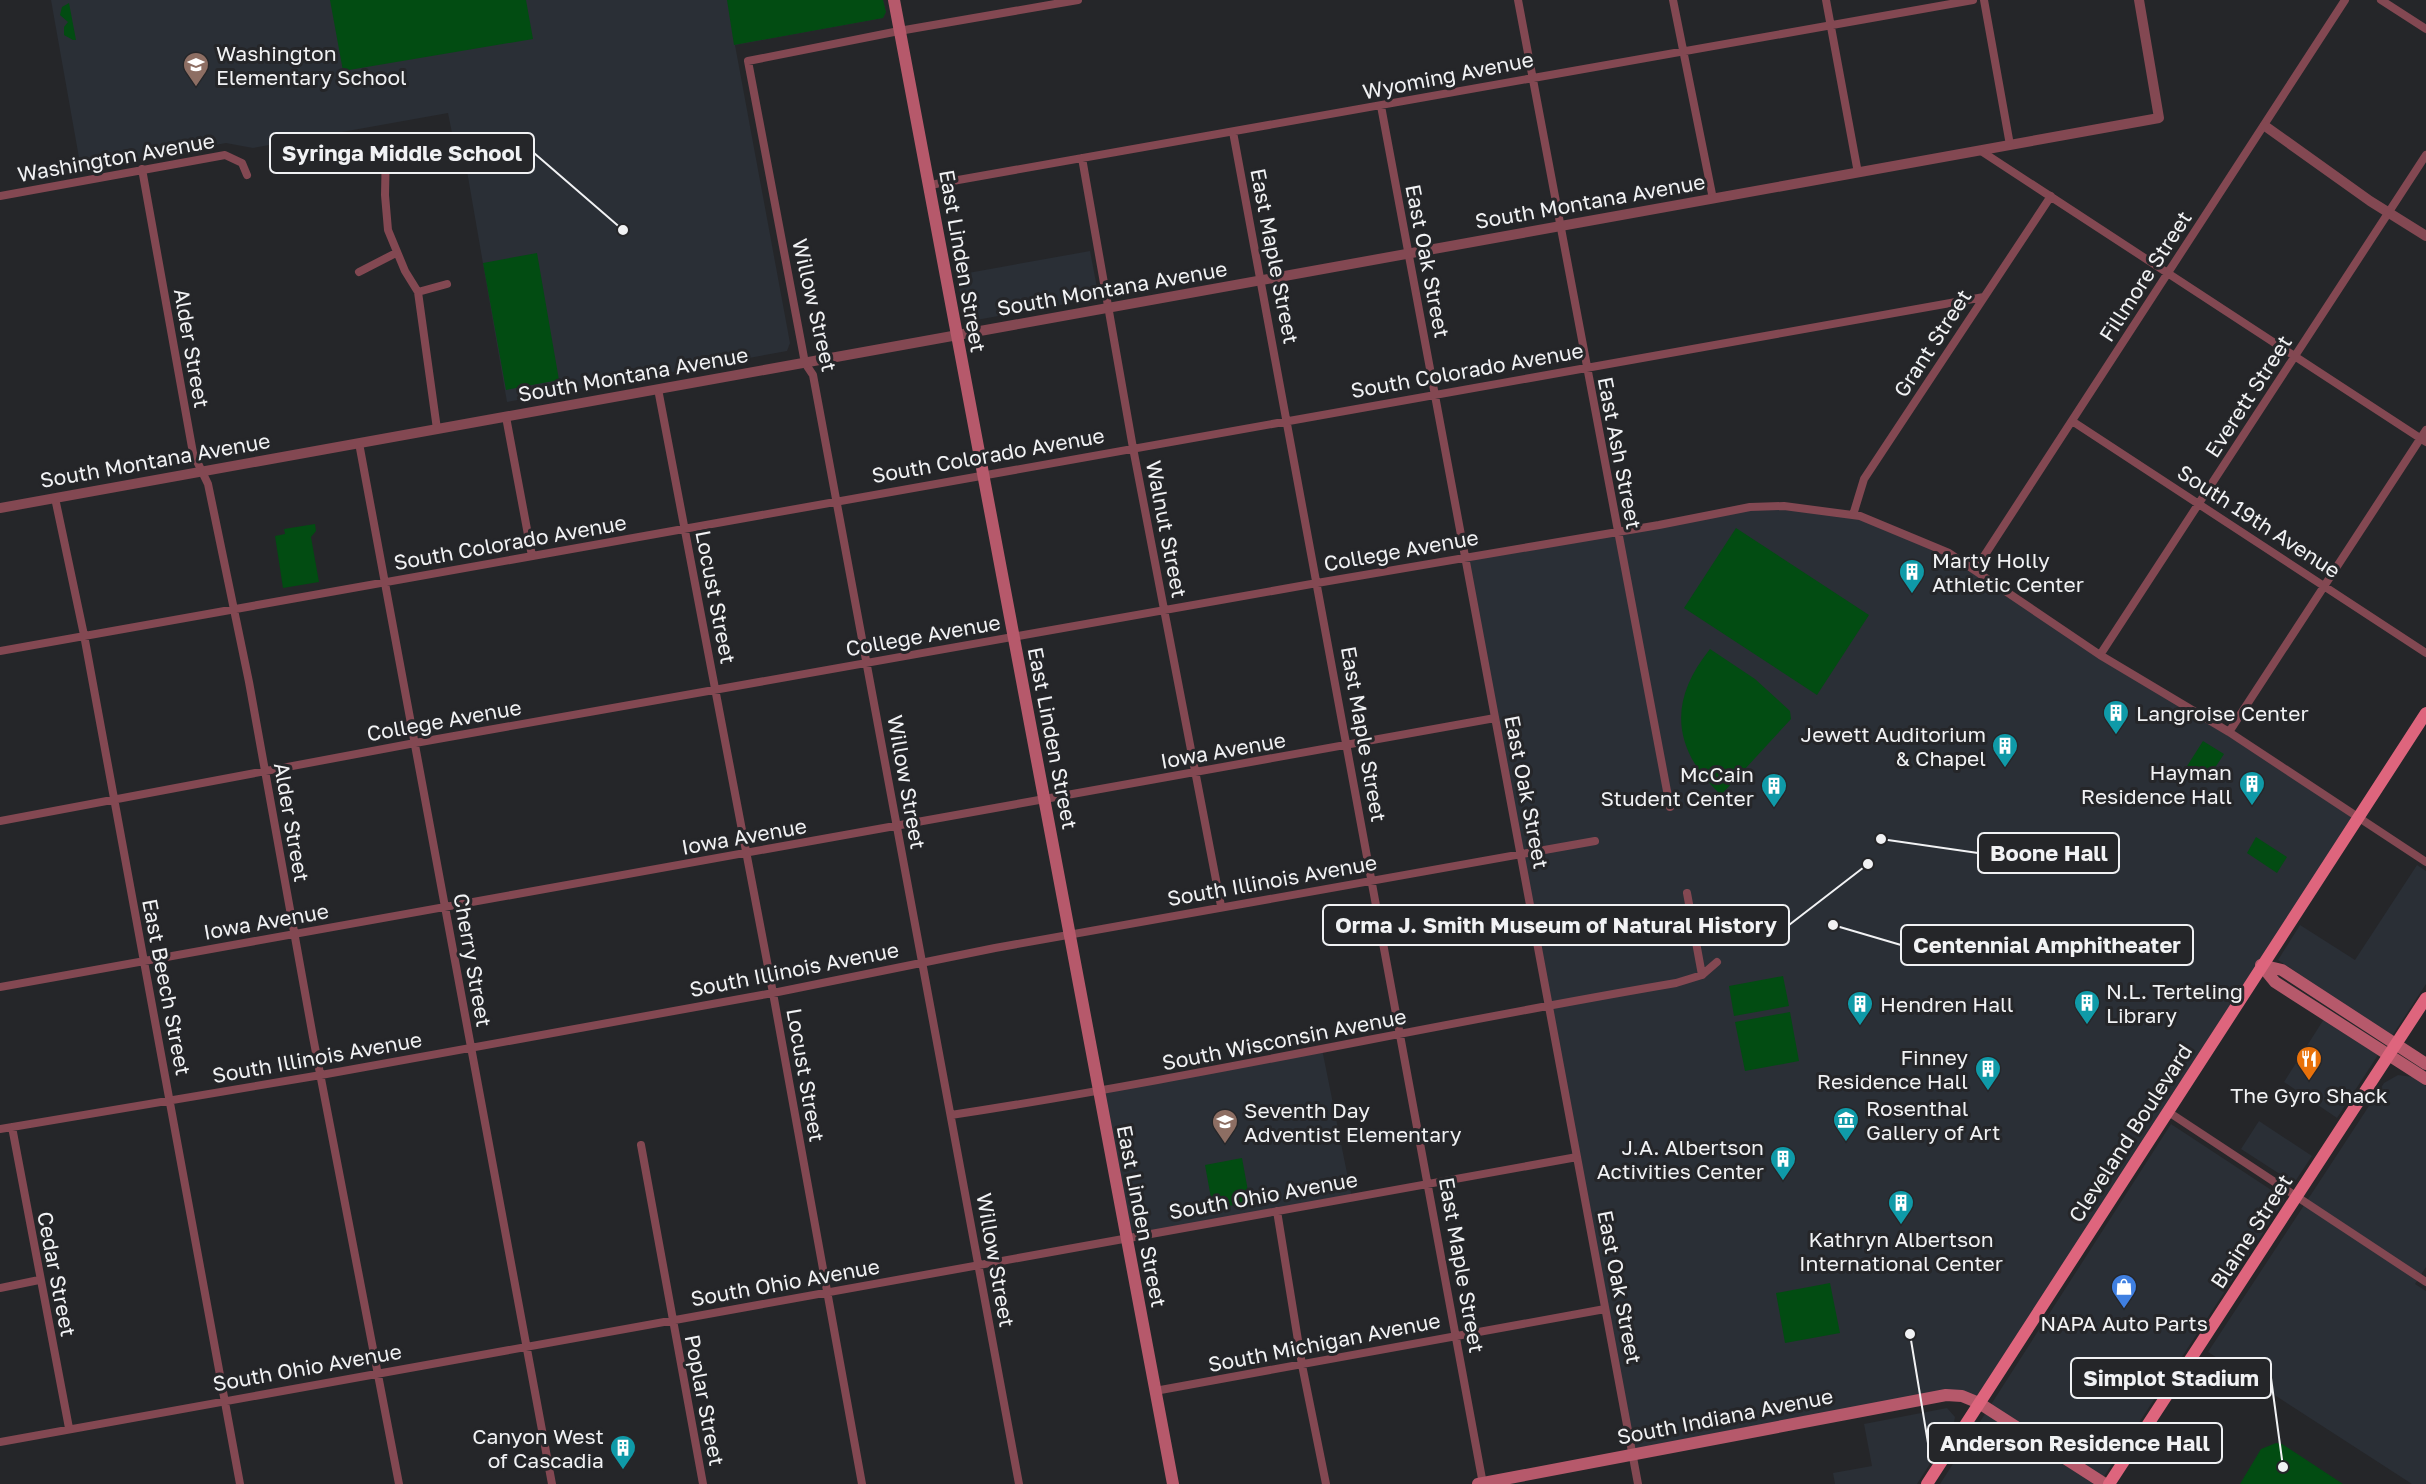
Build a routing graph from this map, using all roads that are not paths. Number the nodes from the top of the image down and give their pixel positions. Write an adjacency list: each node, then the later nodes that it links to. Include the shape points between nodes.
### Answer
1 (894, 0): 14 (main road, East Linden Street)
2 (1078, 0): 11 (street)
3 (1518, 0): 16 (street, East Ash Street)
4 (1674, 0): 15 (street)
5 (1827, 0): 12 (street)
6 (1973, 0): 12 (street, Wyoming Avenue)
7 (1984, 0): 20 (street)
8 (2139, 0): 20 (street, South Montana Avenue, via 2159,118)
9 (2345, 0): 18 (street, Fillmore Street)
10 (2380, 0): 13 (street)
11 (1058, 2): 14 (street)
12 (1831, 25): 15 (street, Wyoming Avenue); 26 (street)
13 (2426, 30)
14 (899, 31): 28 (main road, East Linden Street); 46 (street, Willow Street, via 748,62)
15 (1683, 50): 16 (street, Wyoming Avenue); 31 (street)
16 (1532, 77): 17 (street, Wyoming Avenue); 33 (street, East Ash Street)
17 (1381, 106): 19 (street, Wyoming Avenue); 36 (street, East Oak Street)
18 (2265, 126): 32 (street); 38 (street, Fillmore Street)
19 (1233, 132): 24 (street, Wyoming Avenue); 39 (street, East Maple Street)
20 (2010, 146): 22 (street, South Montana Avenue)
21 (386, 147): 35 (street, via 388,230)
22 (1981, 151): 26 (street, South Montana Avenue); 30 (street)
23 (2426, 155): 32 (street, Everett Street)
24 (1082, 158): 28 (street, Wyoming Avenue); 43 (street, Walnut Street)
25 (142, 169): 27 (street, Washington Avenue, via 225,155 237,159); 29 (street, Washington Avenue); 58 (street, Alder Street, via 193,453)
26 (1858, 173): 31 (street, South Montana Avenue)
27 (247, 175)
28 (930, 184): 44 (main road, East Linden Street)
29 (0, 196)
30 (2051, 196): 38 (street); 42 (street, Grant Street)
31 (1713, 199): 33 (street, South Montana Avenue)
32 (2389, 213): 34 (street); 45 (street, Everett Street)
33 (1560, 227): 36 (street, South Montana Avenue); 47 (street, East Ash Street)
34 (2426, 236)
35 (396, 253): 37 (street); 41 (street)
36 (1408, 254): 39 (street, South Montana Avenue); 49 (street, East Oak Street)
37 (359, 272)
38 (2168, 273): 45 (street); 52 (street, Fillmore Street)
39 (1261, 280): 43 (street, South Montana Avenue); 51 (street, East Maple Street)
40 (447, 284): 41 (street)
41 (418, 292): 53 (street)
42 (1984, 297): 47 (street, South Colorado Avenue); 64 (street, Grant Street, via 1864,479)
43 (1108, 308): 44 (street, South Montana Avenue); 57 (street, Walnut Street)
44 (957, 335): 46 (street, South Montana Avenue); 59 (main road, East Linden Street)
45 (2295, 356): 55 (street); 62 (street, Everett Street)
46 (805, 363): 48 (street, South Montana Avenue); 61 (street, Willow Street, via 813,375)
47 (1586, 367): 49 (street, South Colorado Avenue); 66 (street, East Ash Street)
48 (658, 389): 50 (street, South Montana Avenue); 65 (street, Locust Street)
49 (1435, 394): 51 (street, South Colorado Avenue); 68 (street, East Oak Street)
50 (506, 417): 53 (street, South Montana Avenue); 67 (street)
51 (1287, 420): 57 (street, South Colorado Avenue); 71 (street, East Maple Street)
52 (2072, 421): 62 (street, South 19th Avenue); 69 (street, Fillmore Street)
53 (437, 429): 56 (street, South Montana Avenue)
54 (2426, 430): 55 (street)
55 (2423, 440): 72 (street)
56 (359, 443): 58 (street, South Montana Avenue); 70 (street, Cherry Street)
57 (1133, 447): 59 (street, South Colorado Avenue); 74 (street, Walnut Street)
58 (202, 472): 60 (street, South Montana Avenue); 73 (street, Alder Street, via 208,484)
59 (984, 474): 61 (street, South Colorado Avenue); 76 (main road, East Linden Street)
60 (56, 498): 63 (street, South Montana Avenue); 75 (street, East Beech Street)
61 (836, 501): 65 (street, South Colorado Avenue); 80 (street, Willow Street)
62 (2199, 504): 72 (street, South 19th Avenue); 79 (street, Everett Street)
63 (0, 508)
64 (1853, 515): 66 (street, College Avenue, via 1784,506 1750,507); 69 (street, College Avenue, via 1884,524 1949,553)
65 (685, 528): 67 (street, South Colorado Avenue); 81 (street, Locust Street)
66 (1617, 532): 68 (street, College Avenue); 91 (street, East Ash Street)
67 (532, 556): 70 (street, South Colorado Avenue)
68 (1465, 557): 71 (street, College Avenue); 83 (street, East Oak Street)
69 (1975, 570): 79 (street, College Avenue)
70 (385, 583): 73 (street, South Colorado Avenue); 85 (street, Cherry Street)
71 (1317, 583): 74 (street, College Avenue); 86 (street, East Maple Street)
72 (2325, 585): 78 (street, South 19th Avenue); 84 (street)
73 (233, 609): 75 (street, South Colorado Avenue); 87 (street, Alder Street)
74 (1165, 610): 76 (street, College Avenue); 88 (street, Walnut Street)
75 (84, 635): 77 (street, South Colorado Avenue); 89 (street, East Beech Street)
76 (1014, 637): 80 (street, College Avenue); 90 (main road, East Linden Street)
77 (0, 651)
78 (2426, 652)
79 (2100, 655): 84 (street, College Avenue)
80 (867, 663): 81 (street, College Avenue); 94 (street, Willow Street)
81 (716, 690): 85 (street, College Avenue); 96 (street, Locust Street)
82 (2426, 713): 92 (main road, Cleveland Boulevard)
83 (1495, 718): 86 (street, Iowa Avenue); 97 (street, East Oak Street)
84 (2229, 732): 92 (street, College Avenue)
85 (415, 743): 87 (street, College Avenue); 102 (street, Cherry Street)
86 (1348, 746): 88 (street, Iowa Avenue); 99 (street, East Maple Street)
87 (265, 771): 89 (street, College Avenue); 103 (street, Alder Street)
88 (1197, 773): 90 (street, Iowa Avenue); 101 (street, Walnut Street)
89 (114, 800): 93 (street, College Avenue); 105 (street, East Beech Street)
90 (1045, 800): 94 (street, Iowa Avenue); 104 (main road, East Linden Street)
91 (1670, 807)
92 (2358, 818): 98 (street, College Avenue); 108 (main road, Cleveland Boulevard)
93 (0, 821)
94 (896, 826): 96 (street, Iowa Avenue); 106 (street, Willow Street)
95 (1595, 841): 97 (street, South Illinois Avenue)
96 (747, 854): 102 (street, Iowa Avenue); 111 (street, Locust Street)
97 (1520, 854): 99 (street, South Illinois Avenue); 113 (street, East Oak Street)
98 (2426, 862)
99 (1372, 880): 101 (street, South Illinois Avenue); 114 (street, East Maple Street)
100 (1687, 893): 109 (street)
101 (1221, 906): 104 (street, South Illinois Avenue)
102 (445, 908): 103 (street, Iowa Avenue); 115 (street, Cherry Street)
103 (294, 935): 105 (street, Iowa Avenue); 118 (street, Alder Street)
104 (1070, 935): 106 (street, South Illinois Avenue); 120 (main road, East Linden Street)
105 (144, 962): 110 (street, Iowa Avenue); 121 (street, East Beech Street)
106 (922, 962): 111 (street, South Illinois Avenue); 123 (street, Willow Street)
107 (1717, 962): 109 (street)
108 (2261, 965): 116 (main road, via 2275,982); 122 (main road, Cleveland Boulevard)
109 (1702, 975): 113 (street, South Wisconsin Avenue)
110 (0, 987)
111 (773, 993): 115 (street, South Illinois Avenue); 136 (street, Locust Street)
112 (2426, 998): 116 (main road, Blaine Street)
113 (1549, 1007): 114 (street, South Wisconsin Avenue); 127 (street, East Oak Street)
114 (1401, 1035): 120 (street, South Wisconsin Avenue); 128 (street, East Maple Street)
115 (470, 1048): 118 (street, South Illinois Avenue); 140 (street, Cherry Street)
116 (2393, 1049): 117 (main road); 119 (main road); 129 (main road, Blaine Street)
117 (2426, 1064)
118 (321, 1075): 121 (street, South Illinois Avenue); 142 (street, Alder Street)
119 (2426, 1079)
120 (1099, 1092): 123 (street, South Wisconsin Avenue); 131 (main road, East Linden Street)
121 (170, 1102): 124 (street, South Illinois Avenue); 144 (street, East Beech Street)
122 (2167, 1111): 129 (street); 145 (main road, Cleveland Boulevard)
123 (951, 1115): 132 (street, Willow Street)
124 (12, 1127): 125 (street, South Illinois Avenue); 133 (street, Cedar Street)
125 (0, 1129)
126 (640, 1145): 138 (street, Poplar Street)
127 (1577, 1157): 128 (street, South Ohio Avenue); 137 (street, East Oak Street)
128 (1429, 1184): 130 (street, South Ohio Avenue); 139 (street, East Maple Street)
129 (2297, 1196): 134 (street); 160 (main road, Blaine Street)
130 (1277, 1211): 131 (street, South Ohio Avenue); 141 (street)
131 (1126, 1237): 132 (street, South Ohio Avenue); 143 (main road, East Linden Street)
132 (978, 1265): 136 (street, South Ohio Avenue); 154 (street, Willow Street)
133 (39, 1280): 135 (street); 146 (street, Cedar Street)
134 (2426, 1282)
135 (0, 1288)
136 (827, 1293): 138 (street, South Ohio Avenue); 153 (street, Locust Street)
137 (1605, 1308): 139 (street, South Michigan Avenue); 148 (street, East Oak Street)
138 (672, 1320): 140 (street, South Ohio Avenue); 152 (street, Poplar Street)
139 (1456, 1335): 141 (street, South Michigan Avenue); 157 (street, East Maple Street)
140 (526, 1346): 142 (street, South Ohio Avenue); 151 (street, Cherry Street)
141 (1302, 1365): 143 (street, South Michigan Avenue); 156 (street)
142 (378, 1372): 144 (street, South Ohio Avenue); 150 (street, Alder Street)
143 (1155, 1391): 155 (main road, East Linden Street)
144 (224, 1400): 146 (street, South Ohio Avenue); 149 (street, East Beech Street)
145 (1979, 1403): 148 (main road, South Indiana Avenue, via 1946,1395); 159 (main road, Cleveland Boulevard); 160 (main road, South Indiana Avenue)
146 (69, 1428): 147 (street, South Ohio Avenue)
147 (0, 1442)
148 (1632, 1454): 157 (main road, South Indiana Avenue); 158 (street, East Oak Street)
149 (240, 1484)
150 (399, 1484)
151 (552, 1484)
152 (702, 1484)
153 (862, 1484)
154 (1018, 1484)
155 (1173, 1484)
156 (1326, 1484)
157 (1481, 1484)
158 (1638, 1484)
159 (1927, 1484)
160 (2107, 1484)

